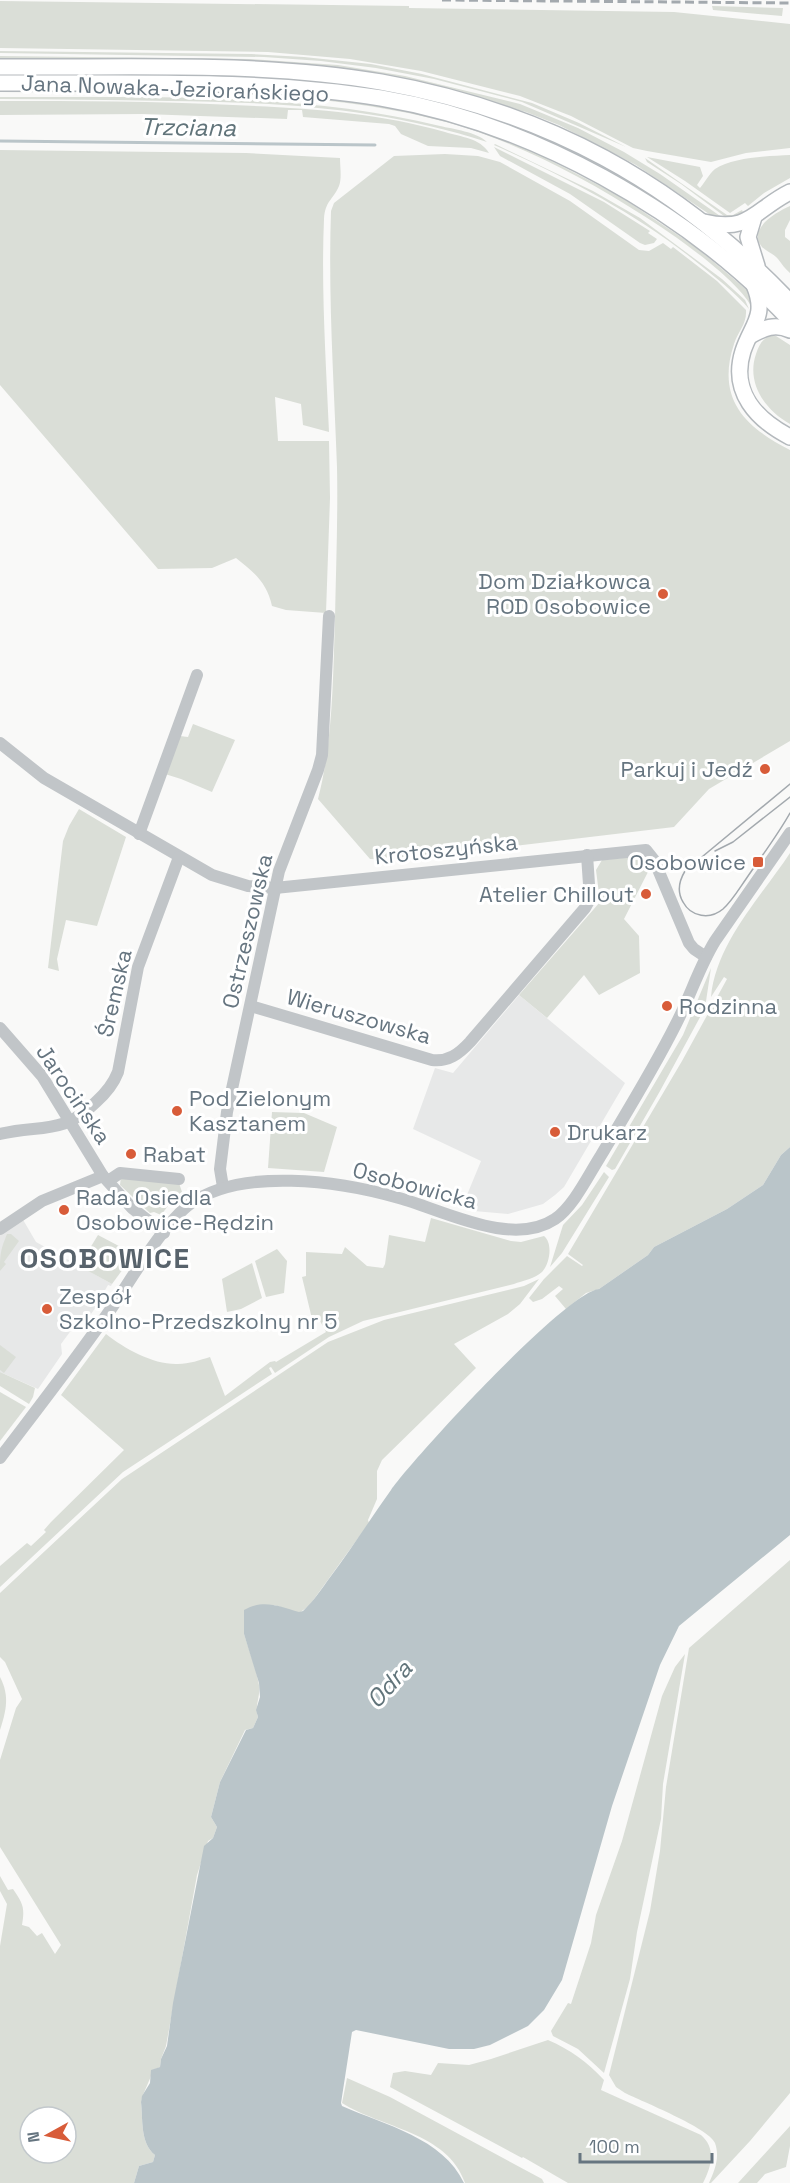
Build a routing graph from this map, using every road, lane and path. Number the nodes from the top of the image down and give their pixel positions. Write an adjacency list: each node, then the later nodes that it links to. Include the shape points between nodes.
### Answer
1 (0, 67): 5 (main road, Jana Nowaka-Jeziorańskiego, via 291,72 412,88 527,121 579,144 626,169)
2 (0, 83): 7 (main road, Jana Nowaka-Jeziorańskiego, via 273,87 382,98 463,117 514,135 590,171 685,228)
3 (790, 192): 4 (main road)
4 (754, 217): 5 (main road, via 729,226); 6 (main road, via 748,237)
5 (703, 222): 6 (main road, Jana Nowaka-Jeziorańskiego)
6 (758, 269): 8 (main road, Jana Nowaka-Jeziorańskiego)
7 (754, 285): 9 (main road, Jana Nowaka-Jeziorańskiego); 11 (main road, via 760,309)
8 (790, 302)
9 (790, 320)
10 (790, 330): 11 (main road, via 773,326)
11 (750, 336): 12 (main road, via 741,365 744,393 762,420)
12 (790, 437)
13 (329, 616): 20 (street, Ostrzeszowska, via 322,755)
14 (197, 675): 17 (street)
15 (0, 743): 17 (street, Krotoszyńska, via 39,775)
16 (790, 833): 21 (street, Osobowicka)
17 (139, 834): 19 (street, Krotoszyńska)
18 (587, 855): 20 (street, Krotoszyńska); 21 (street, Krotoszyńska, via 646,850 654,860 688,943); 22 (street, Wieruszowska, via 590,899 585,909 453,1057 432,1060)
19 (179, 857): 20 (street, Krotoszyńska, via 223,880); 24 (street, Śremska, via 138,967 115,1080 86,1113)
20 (275, 888): 22 (street, Ostrzeszowska)
21 (705, 957): 28 (street, Osobowicka, via 666,1045 574,1197 553,1221 536,1229 487,1226 400,1198 339,1185 260,1182)
22 (250, 1006): 28 (street, Ostrzeszowska, via 224,1129 220,1169)
23 (0, 1028): 24 (street, Jarocińska, via 42,1076)
24 (70, 1123): 25 (street); 26 (street, Jarocińska)
25 (0, 1134)
26 (106, 1179): 27 (street, via 120,1173); 29 (street, via 50,1197); 30 (street, Jarocińska, via 132,1208)
27 (179, 1179)
28 (223, 1187): 30 (street, Osobowicka, via 189,1205)
29 (0, 1229)
30 (164, 1233): 31 (street, Osobowicka)
31 (0, 1458)

